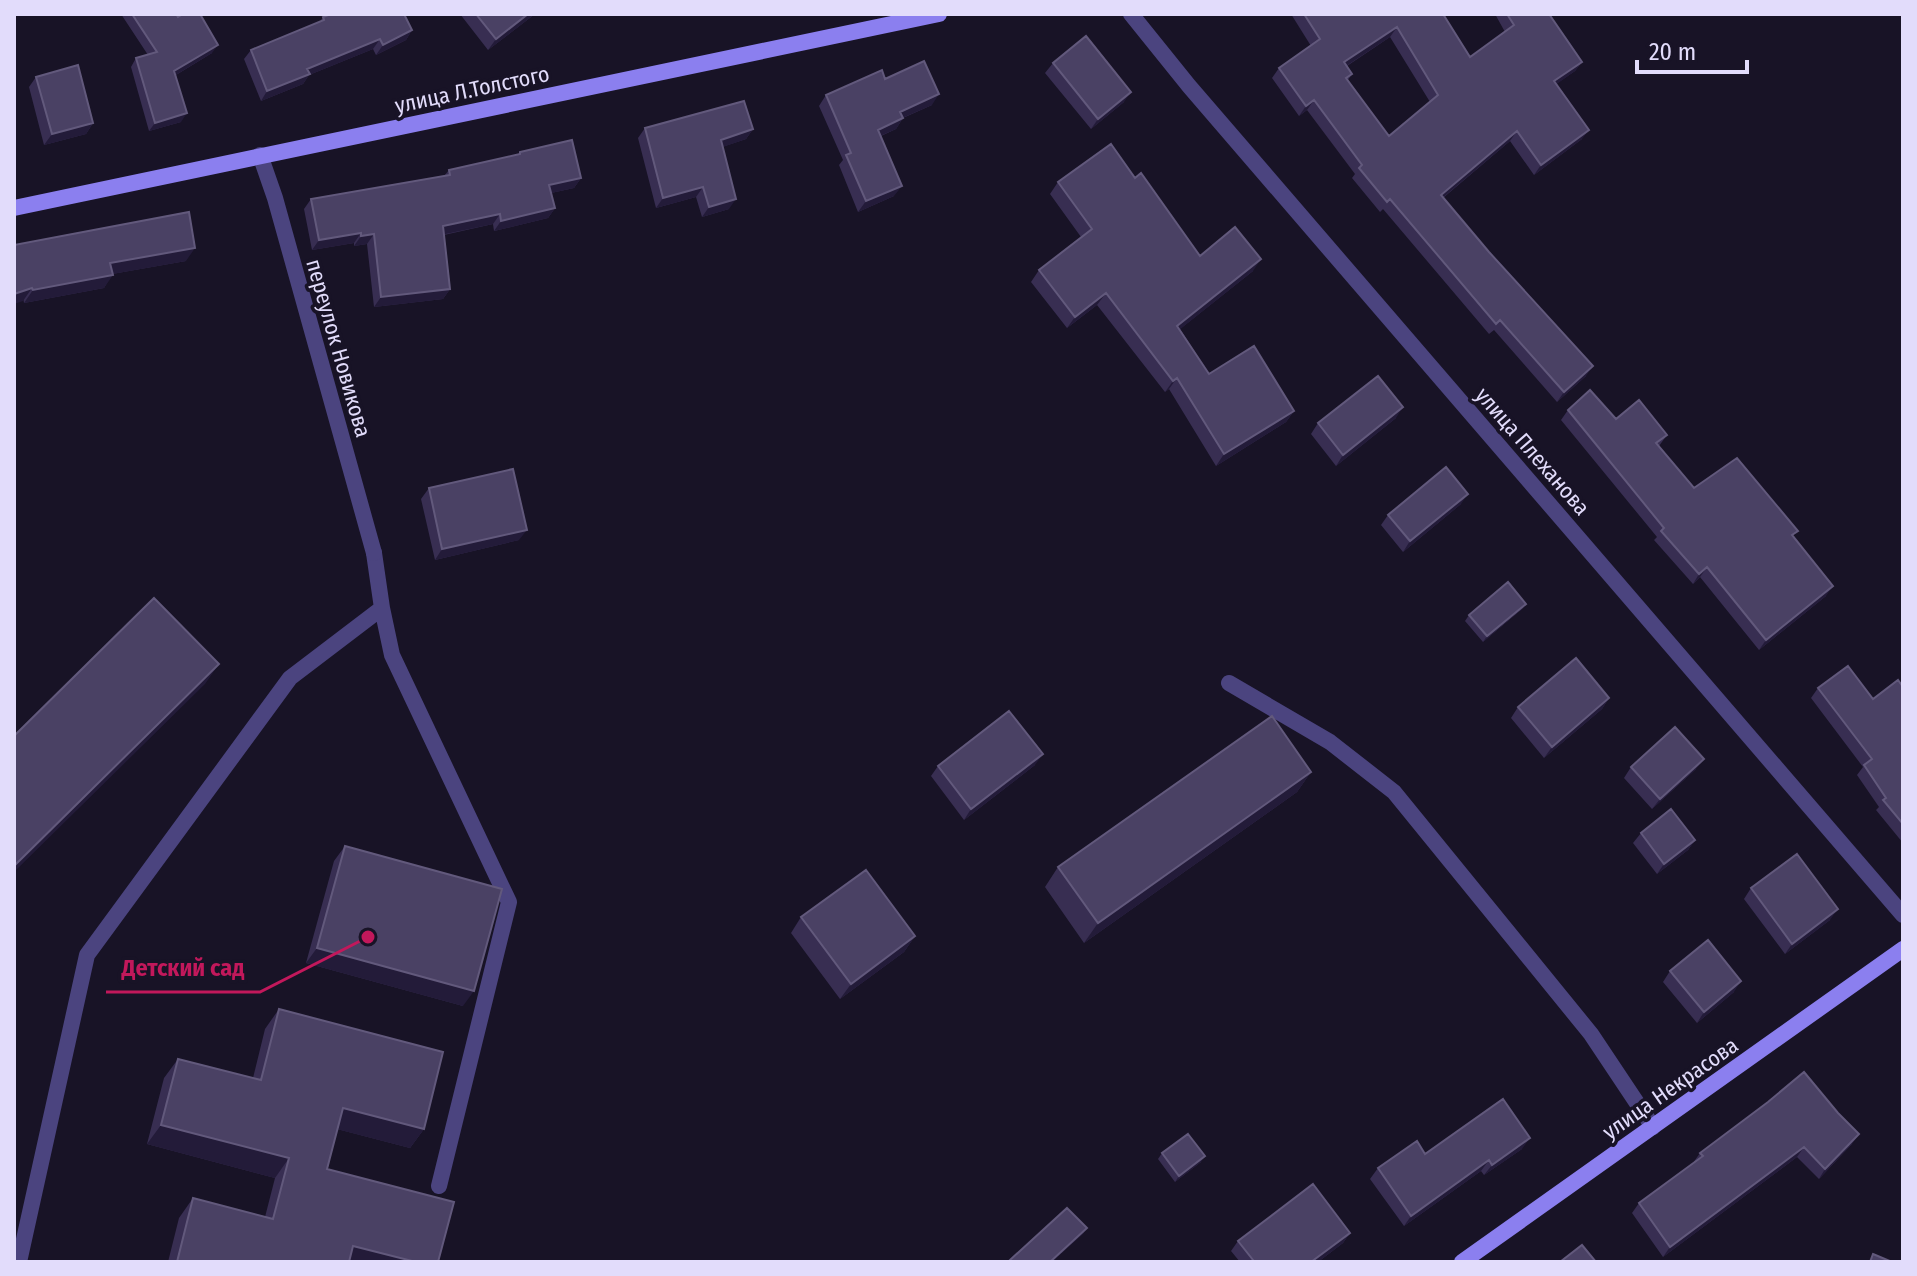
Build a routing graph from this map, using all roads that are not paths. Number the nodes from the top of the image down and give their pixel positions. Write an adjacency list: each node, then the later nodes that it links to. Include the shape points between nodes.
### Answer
1 (939, 14): 3 (street, улица Л.Толстого)
2 (1131, 14): 7 (street, улица Плеханова)
3 (260, 155): 4 (street, улица Л.Толстого); 5 (street, переулок Новикова, via 374,553)
4 (14, 208)
5 (382, 608): 10 (street, переулок Новикова, via 392,655 509,902); 11 (street, via 290,678 87,955)
6 (1229, 683): 9 (street, via 1330,742 1394,792 1591,1034)
7 (1903, 915)
8 (1903, 949): 9 (street, улица Некрасова)
9 (1653, 1127): 12 (street, улица Некрасова)
10 (439, 1186)
11 (19, 1262)
12 (1462, 1262)

